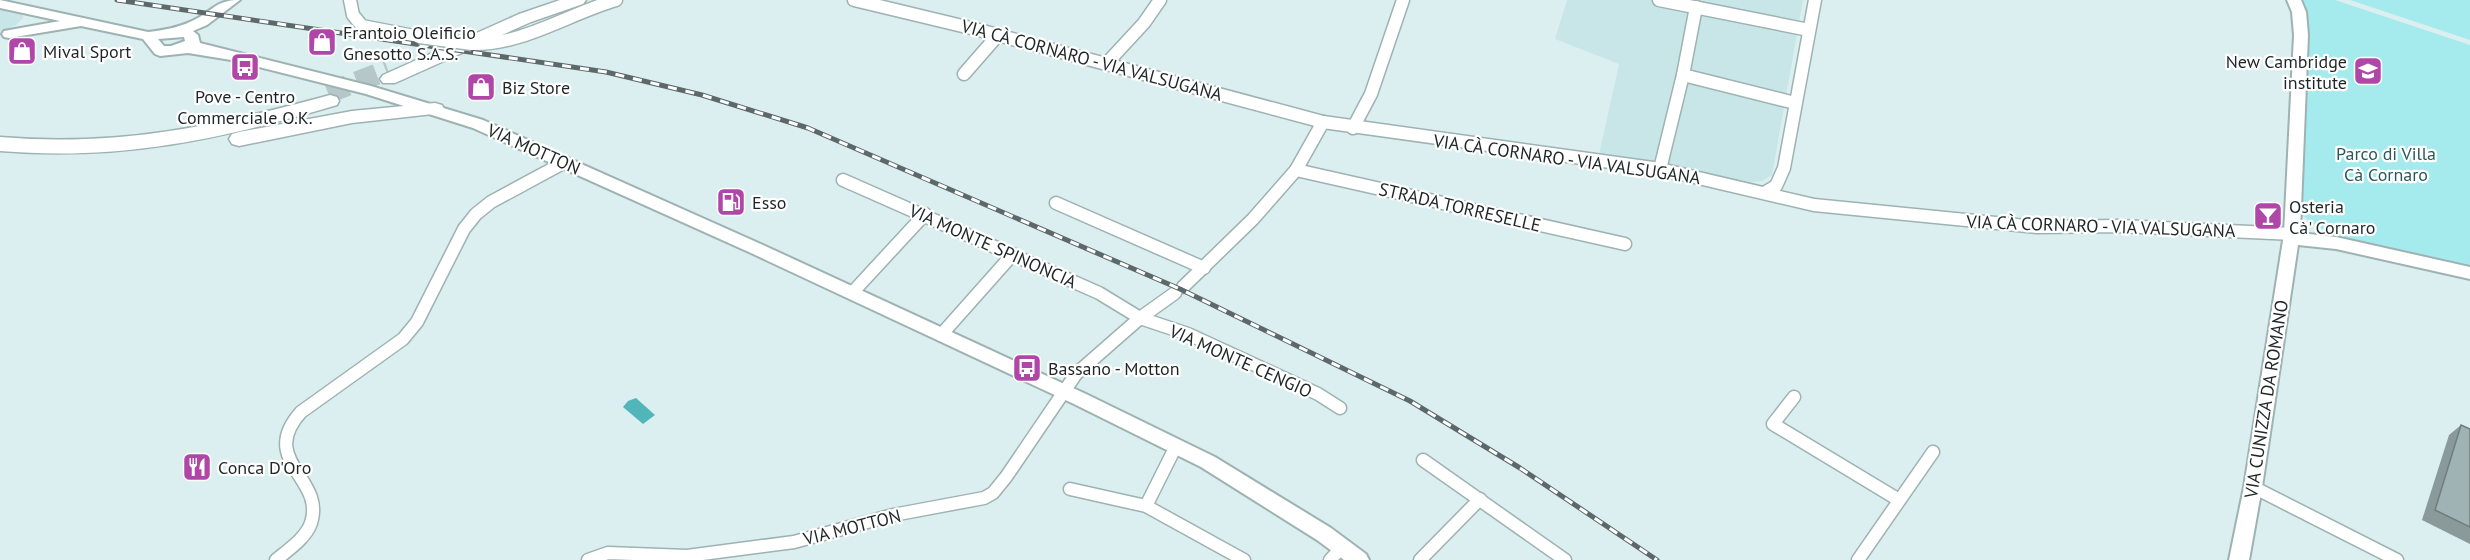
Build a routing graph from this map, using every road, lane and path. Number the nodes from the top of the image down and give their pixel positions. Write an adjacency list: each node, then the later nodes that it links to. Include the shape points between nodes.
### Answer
1 (233, 0): 19 (main road)
2 (350, 0): 5 (street, bridge, via 352,15 363,26 483,45 510,41)
3 (552, 0): 24 (highway, via 491,22)
4 (577, 0): 24 (highway, via 525,18)
5 (616, 0)
6 (854, 0): 17 (street, VIA CÀ CORNARO - VIA VALSUGANA)
7 (1160, 0): 21 (street)
8 (1403, 0): 29 (street, via 1371,94)
9 (1659, 0): 13 (street)
10 (1815, 0): 16 (street)
11 (2294, 0): 40 (main road, VIA CUNIZZA DA ROMANO, via 2301,35)
12 (0, 4): 14 (main road, VIA MOTTON)
13 (1696, 7): 16 (street); 23 (street)
14 (55, 14): 15 (main road, VIA MOTTON); 18 (main road, via 43,24)
15 (88, 21): 18 (main road); 20 (main road, VIA MOTTON)
16 (1809, 30): 25 (street)
17 (998, 35): 21 (street, VIA CÀ CORNARO - VIA VALSUGANA); 22 (street)
18 (5, 36)
19 (185, 38): 20 (main road); 20 (main road, VIA MOTTON, via 177,49 160,51); 24 (main road, VIA MOTTON, via 324,77)
20 (152, 41)
21 (1107, 63): 28 (street, VIA CÀ CORNARO - VIA VALSUGANA)
22 (964, 74)
23 (1683, 75): 25 (street); 34 (street)
24 (389, 81): 26 (main road, VIA MOTTON); 27 (highway, via 373,110)
25 (1795, 103): 37 (street, via 1780,181)
26 (435, 109): 27 (highway); 33 (main road, VIA MOTTON)
27 (352, 117): 31 (highway, via 183,147)
28 (1323, 122): 29 (street, VIA CÀ CORNARO - VIA VALSUGANA); 35 (street)
29 (1353, 128): 34 (street, VIA CÀ CORNARO - VIA VALSUGANA)
30 (0, 136): 31 (highway, via 61,147); 31 (highway, via 79,138 162,132 329,97 245,125)
31 (127, 144): 32 (highway, via 68,155)
32 (0, 155)
33 (565, 162): 46 (main road, VIA MOTTON); 61 (street, via 476,214 464,229 417,322 403,339 301,412 289,427 285,440 314,512 311,525)
34 (1660, 169): 37 (street, VIA CÀ CORNARO - VIA VALSUGANA)
35 (1296, 170): 42 (street, STRADA TORRESELLE); 44 (street)
36 (843, 180): 39 (street, VIA MONTE SPINONCIA)
37 (1766, 192): 40 (street, VIA CÀ CORNARO - VIA VALSUGANA, via 1814,204 2037,227)
38 (1056, 202): 44 (street)
39 (925, 214): 43 (street, VIA MONTE SPINONCIA); 46 (street)
40 (2292, 230): 41 (main road); 41 (main road, via 2311,231); 55 (main road, VIA CUNIZZA DA ROMANO)
41 (2336, 243): 45 (main road)
42 (1625, 244)
43 (1013, 254): 47 (street, VIA MONTE SPINONCIA, via 1099,293); 48 (street)
44 (1203, 268): 47 (street)
45 (2470, 273)
46 (852, 294): 48 (main road, VIA MOTTON)
47 (1140, 318): 49 (street, via 1076,374); 51 (street, VIA MONTE CENGIO, via 1188,334)
48 (941, 335): 49 (main road, VIA MOTTON)
49 (1064, 393): 52 (main road, VIA MOTTON); 62 (street, VIA MOTTON, via 993,493 975,502 893,515 794,542 687,556 608,553)
50 (1794, 397): 58 (street, via 1773,424)
51 (1340, 408)
52 (1176, 446): 59 (street); 60 (main road, VIA MOTTON)
53 (1933, 452): 58 (street)
54 (1423, 460): 57 (street)
55 (2253, 487): 69 (main road, VIA CUNIZZA DA ROMANO); 70 (street)
56 (1070, 489): 59 (street)
57 (1480, 499): 66 (street); 67 (street)
58 (1899, 500): 68 (street)
59 (1146, 506): 63 (street)
60 (1342, 547): 64 (street); 65 (main road, VIA MOTTON)
61 (276, 560)
62 (588, 560)
63 (1244, 560)
64 (1330, 560)
65 (1359, 560)
66 (1420, 560)
67 (1565, 560)
68 (1858, 560)
69 (2239, 560)
70 (2397, 560)

